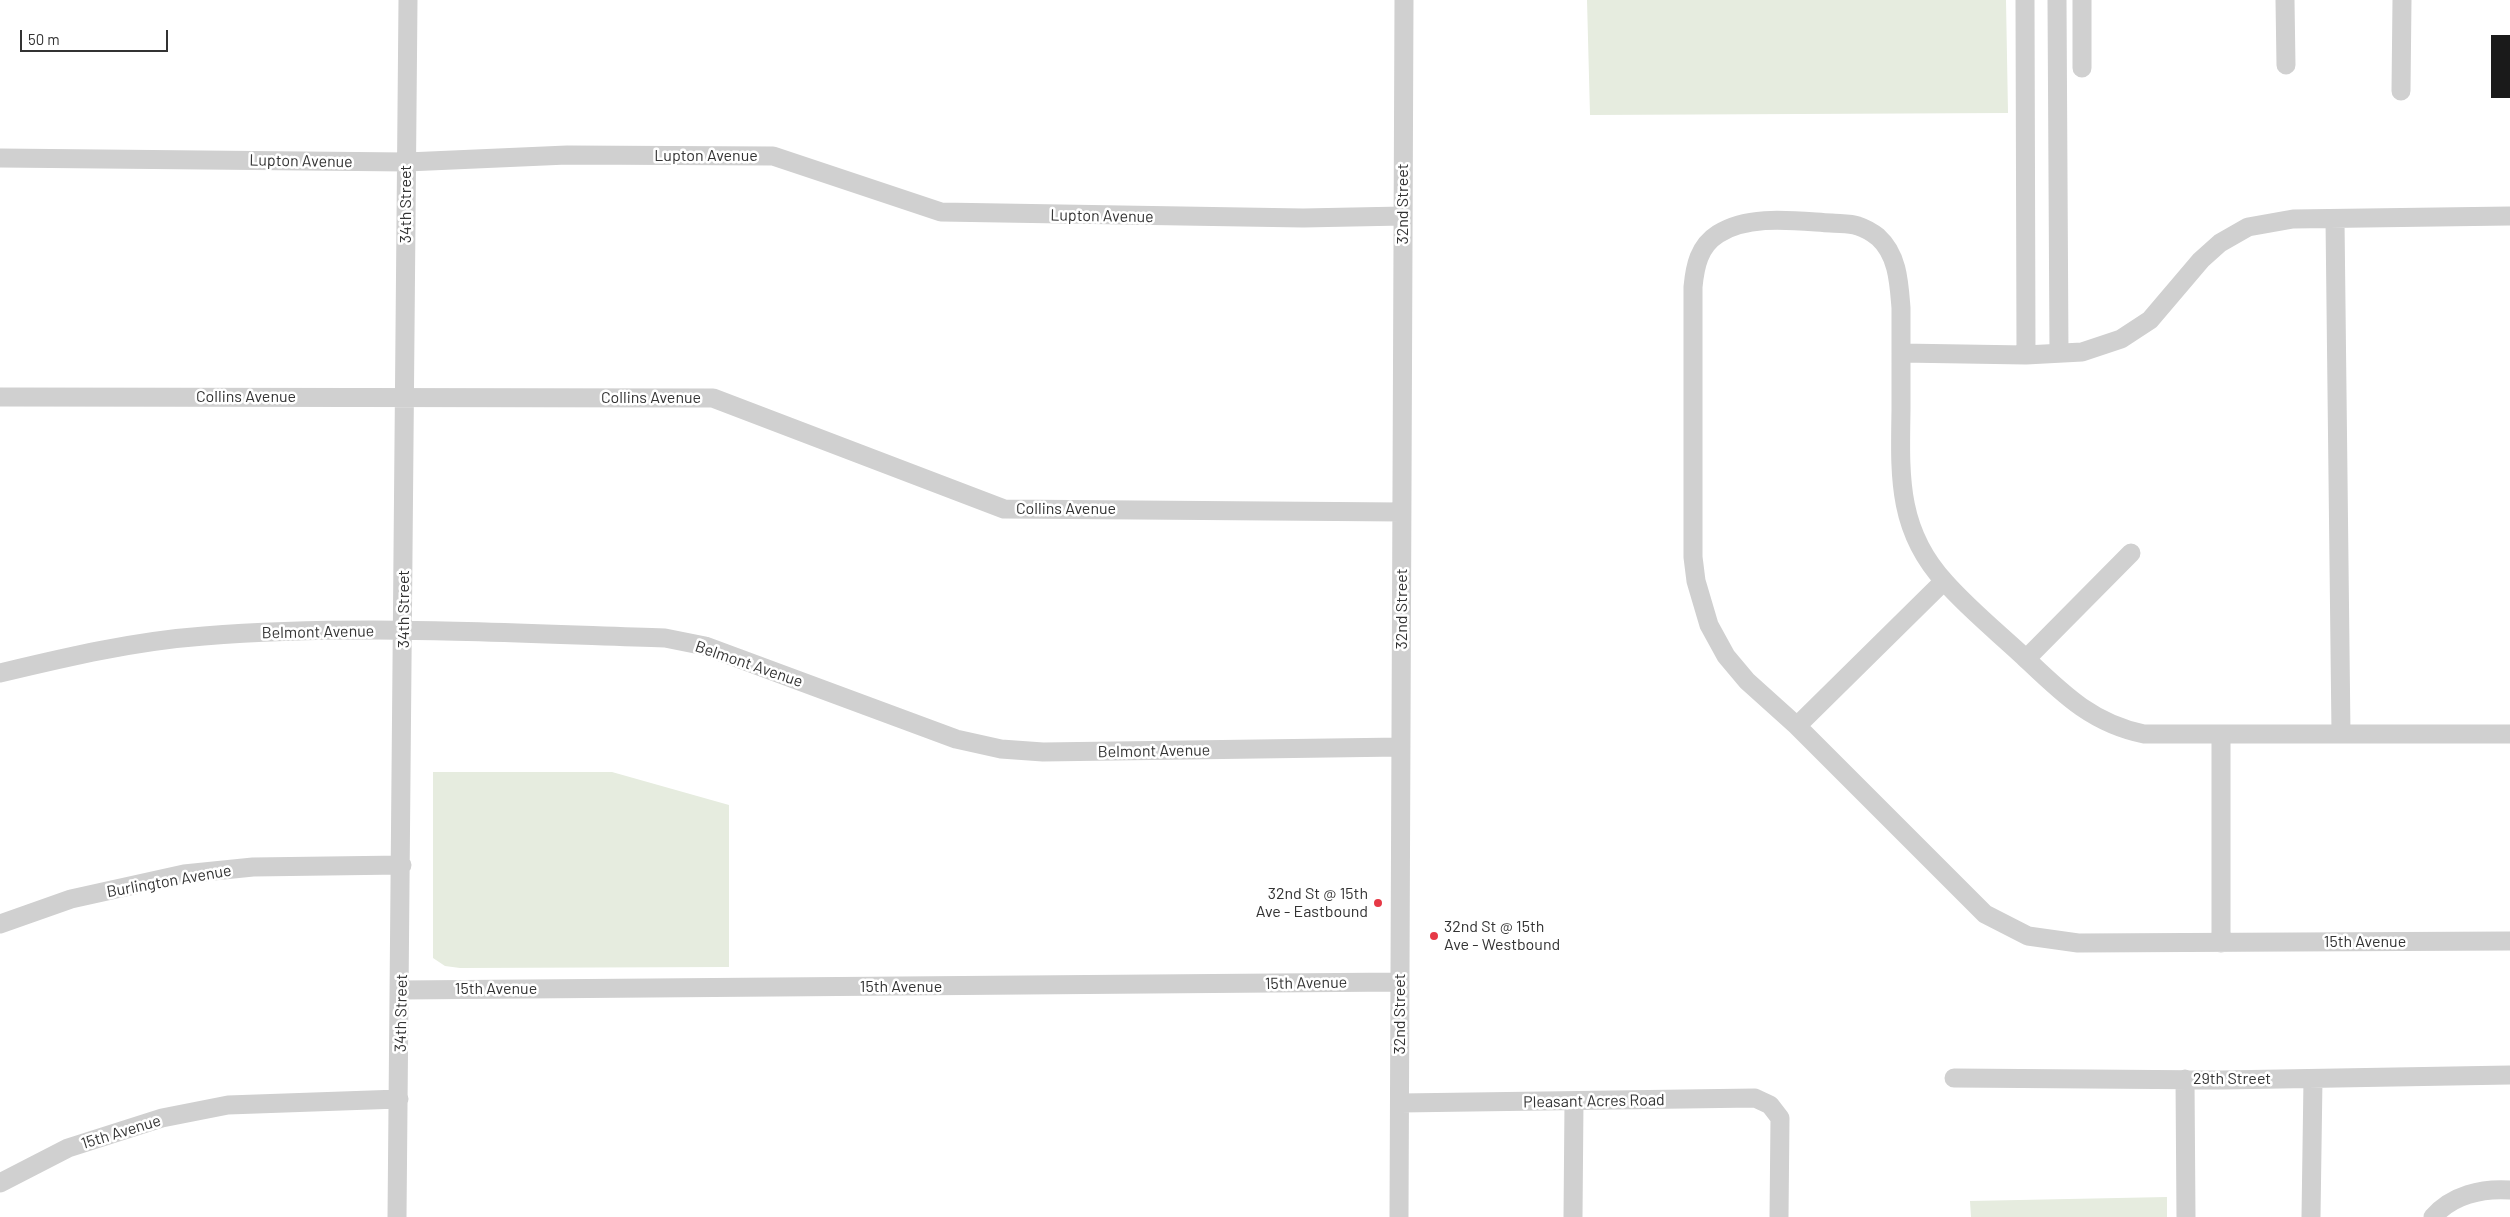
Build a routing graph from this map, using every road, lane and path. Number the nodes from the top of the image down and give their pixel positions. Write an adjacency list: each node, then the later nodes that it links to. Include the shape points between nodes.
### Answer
1 (408, 0): 12 (street, 34th Street)
2 (1404, 0): 13 (street, 32nd Street)
3 (2024, 0): 18 (street)
4 (2057, 0): 17 (street)
5 (2082, 0): 9 (street)
6 (2285, 0): 8 (street)
7 (2402, 0): 10 (street)
8 (2286, 65)
9 (2082, 68)
10 (2401, 91)
11 (0, 158): 12 (street, Lupton Avenue)
12 (406, 162): 13 (street, Lupton Avenue, via 567,155 773,156 941,212 1303,218); 20 (street, 34th Street)
13 (1403, 216): 21 (street, 32nd Street)
14 (2510, 216): 15 (street)
15 (2335, 220): 17 (street, via 2293,219 2248,227 2220,243 2150,320 2121,339 2082,352); 28 (street)
16 (1901, 353): 18 (street); 23 (street, 15th Avenue, via 1902,492 1919,544); 27 (street, 15th Avenue, via 1901,308 1894,258 1878,237 1857,225 1765,221 1731,226 1711,240 1698,258 1693,287 1693,557 1696,581 1709,625 1726,656 1747,681)
17 (2059, 353): 18 (street)
18 (2026, 355)
19 (0, 397): 20 (street, Collins Avenue)
20 (405, 397): 21 (street, Collins Avenue, via 713,398 1004,509); 24 (street, 34th Street)
21 (1402, 512): 31 (street, 32nd Street)
22 (2131, 553): 25 (street)
23 (1944, 581): 25 (street, 15th Avenue); 27 (street)
24 (404, 630): 26 (street, Belmont Avenue, via 204,636 153,641); 31 (street, Belmont Avenue, via 665,638 705,646 956,739 1001,749 1043,752); 32 (street, 34th Street)
25 (2026, 658): 30 (street, 15th Avenue, via 2083,710 2110,724 2144,734)
26 (0, 673)
27 (1796, 726): 35 (street, 15th Avenue, via 1974,904 2010,928 2039,939 2078,943)
28 (2340, 734): 29 (street, 15th Avenue); 30 (street, 15th Avenue)
29 (2510, 734)
30 (2221, 735): 35 (street)
31 (1401, 747): 36 (street, 32nd Street)
32 (402, 865): 33 (street, Burlington Avenue, via 253,867 184,874 71,899); 37 (street, 34th Street)
33 (0, 924)
34 (2510, 940): 35 (street, 15th Avenue)
35 (2220, 942)
36 (1400, 982): 37 (street, 15th Avenue); 44 (street, 32nd Street)
37 (401, 990): 42 (street, 34th Street)
38 (2510, 1075): 40 (street, 29th Street)
39 (1954, 1078): 41 (street, 29th Street)
40 (2313, 1078): 41 (street, 29th Street); 52 (street)
41 (2185, 1079): 51 (street)
42 (399, 1099): 45 (street, 15th Avenue, via 228,1105 162,1118 68,1148); 47 (street, 34th Street)
43 (1574, 1102): 44 (street, Pleasant Acres Road); 49 (street); 50 (street, Pleasant Acres Road, via 1755,1098 1770,1105 1780,1118)
44 (1401, 1103): 48 (street, 32nd Street)
45 (0, 1183)
46 (2510, 1190): 53 (street, via 2484,1189 2447,1204)
47 (398, 1217)
48 (1399, 1217)
49 (1573, 1217)
50 (1779, 1217)
51 (2186, 1217)
52 (2311, 1217)
53 (2433, 1217)

